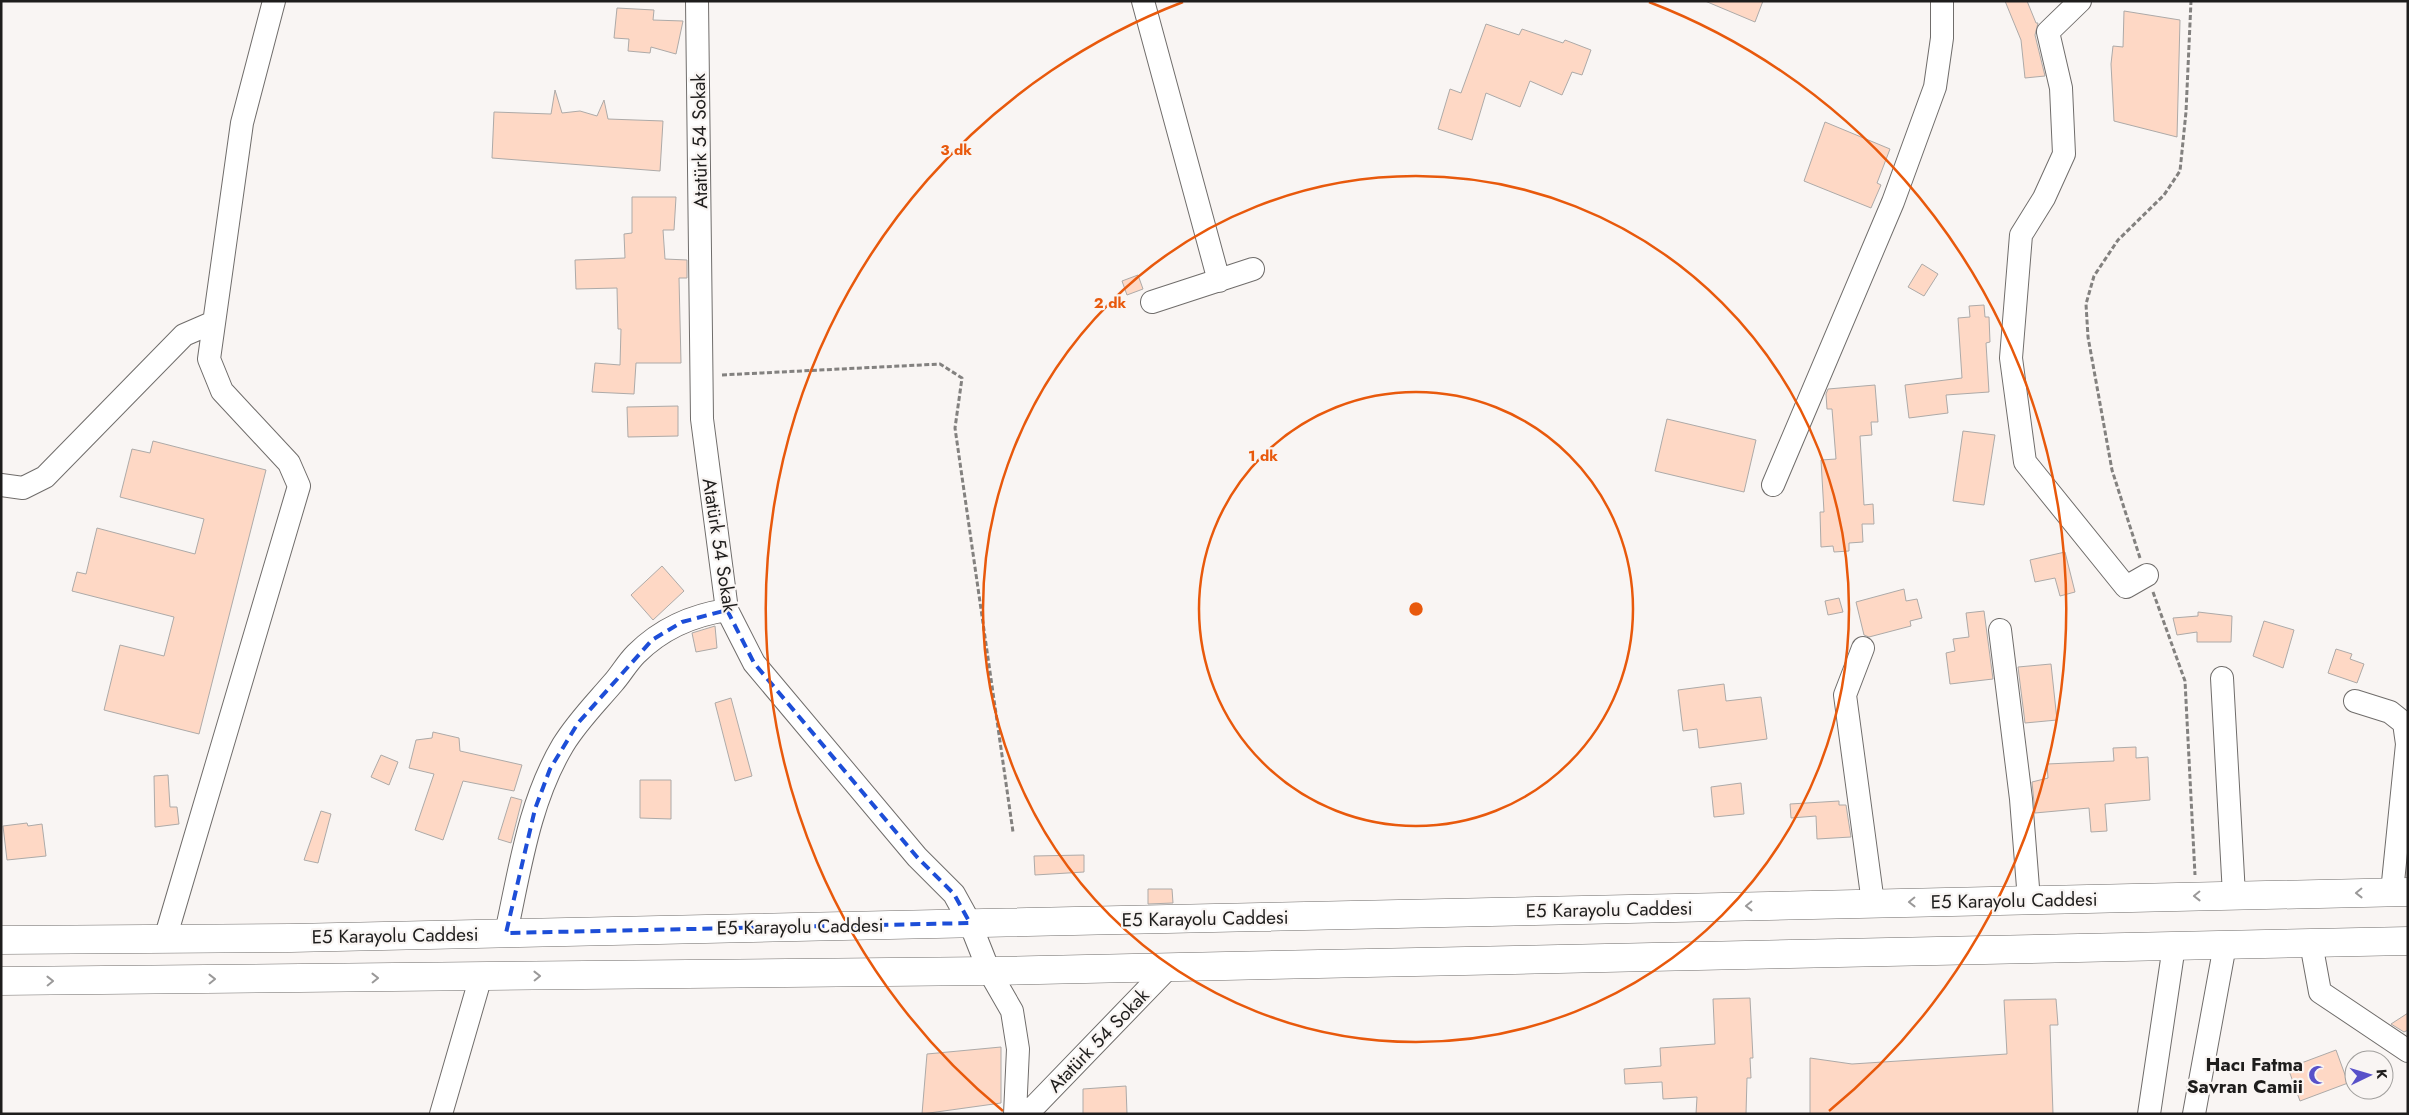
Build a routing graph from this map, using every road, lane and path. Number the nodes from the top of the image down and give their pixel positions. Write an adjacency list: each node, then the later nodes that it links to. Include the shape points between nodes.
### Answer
1 (274, 1): 10 (street, via 242,123)
2 (697, 1): 11 (street, Atatürk 54 Sokak)
3 (1143, 1): 8 (street)
4 (1942, 1): 13 (street, via 1942,38 1935,87 1893,202)
5 (2080, 1): 14 (street, via 2048,32 2061,88 2064,154 2044,198 2021,235 2011,358 2026,462 2126,586)
6 (2191, 1): 14 (path, via 2180,171 2164,196 2118,240 2094,276 2086,304 2088,337 2112,470)
7 (1253, 269): 8 (street)
8 (1218, 281): 9 (street)
9 (1152, 302)
10 (214, 322): 12 (street, via 184,335 46,477 23,488); 28 (street, via 209,359 222,390 288,463 299,486)
11 (702, 369): 15 (street, Atatürk 54 Sokak, via 702,419); 20 (path, via 725,376 940,364 962,378 955,428)
12 (1, 485)
13 (1774, 485)
14 (2147, 575): 23 (path, via 2185,681)
15 (727, 610): 26 (street, Atatürk 54 Sokak, via 754,663 916,857 954,894); 27 (street, via 682,622 652,640 573,730 550,769 535,809)
16 (2000, 630): 24 (street, via 2022,799)
17 (1862, 648): 25 (street, via 1845,695)
18 (2222, 678): 22 (street)
19 (2355, 701): 21 (street, via 2390,712 2404,723 2407,744)
20 (1013, 832)
21 (2400, 892): 22 (highway, E5 Karayolu Caddesi, one-way to 22)
22 (2234, 895): 23 (highway, E5 Karayolu Caddesi, one-way to 23)
23 (2196, 896): 24 (highway, E5 Karayolu Caddesi)
24 (2029, 900): 25 (highway, E5 Karayolu Caddesi, one-way to 25)
25 (1873, 903): 26 (highway, E5 Karayolu Caddesi, one-way to 26)
26 (970, 923): 27 (highway, E5 Karayolu Caddesi); 35 (street, Atatürk 54 Sokak)
27 (506, 933): 28 (highway, E5 Karayolu Caddesi)
28 (166, 938): 29 (highway, E5 Karayolu Caddesi)
29 (1, 940)
30 (2408, 942): 31 (highway)
31 (2311, 944): 32 (highway); 38 (street, via 2320,992)
32 (2225, 945): 33 (highway); 43 (street)
33 (2174, 946): 34 (highway); 42 (street)
34 (1169, 967): 35 (highway); 41 (street, Atatürk 54 Sokak)
35 (989, 970): 36 (highway, one-way to 35); 40 (street, Atatürk 54 Sokak, via 1012,1010 1018,1049)
36 (481, 976): 37 (highway, one-way to 36); 39 (street)
37 (1, 982)
38 (2408, 1051)
39 (441, 1114)
40 (1015, 1114)
41 (1027, 1114)
42 (2149, 1114)
43 (2194, 1114)

